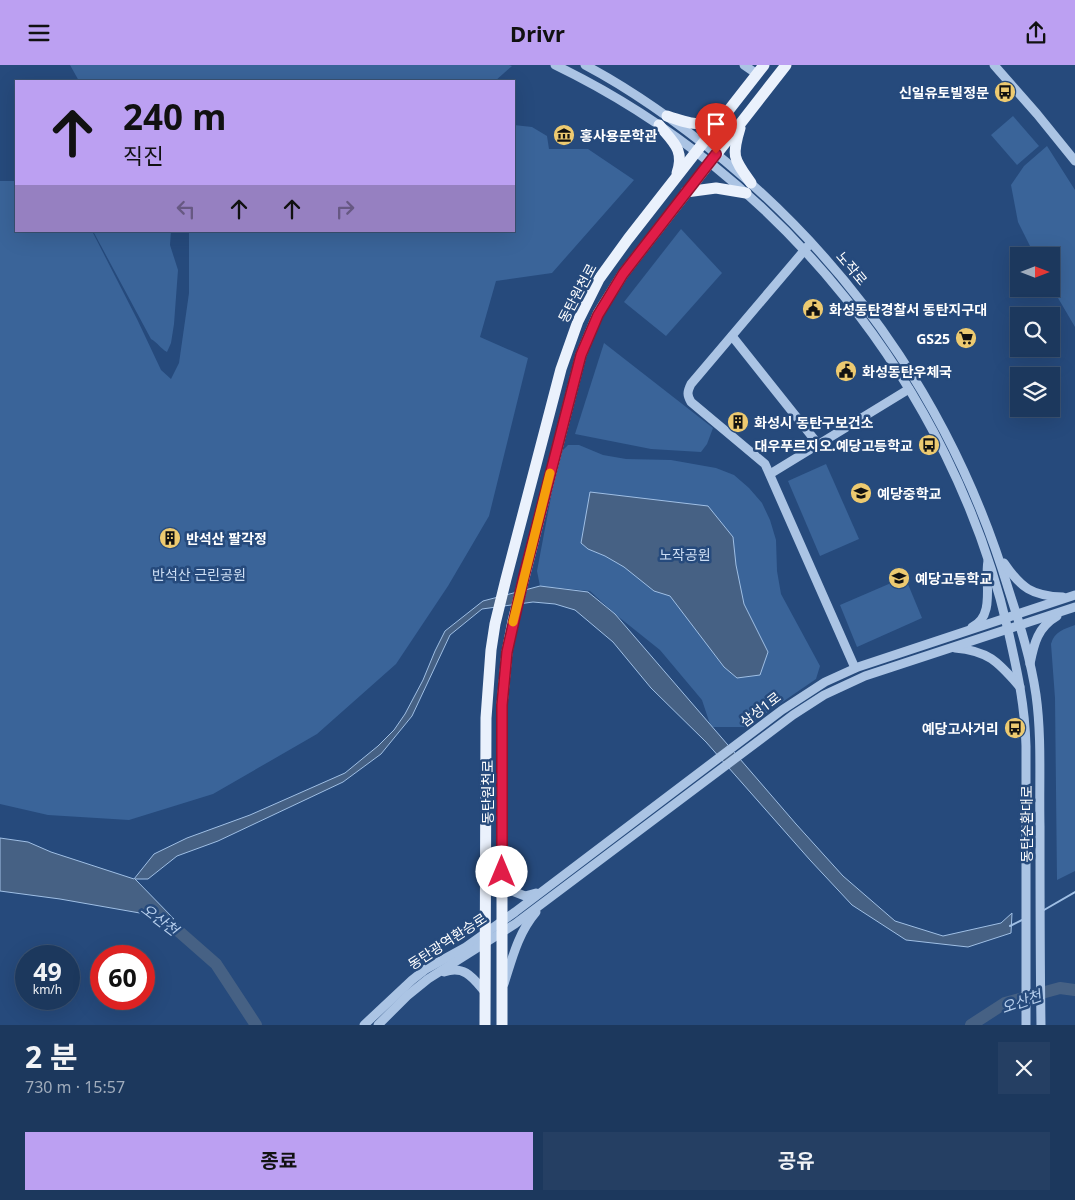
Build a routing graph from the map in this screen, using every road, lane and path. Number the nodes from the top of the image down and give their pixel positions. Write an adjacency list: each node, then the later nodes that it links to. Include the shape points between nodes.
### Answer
1 (555, 65): 11 (street, 노작로)
2 (585, 65): 8 (street, 노작로)
3 (744, 65): 6 (street)
4 (786, 65): 10 (main road, 동탄원천로)
5 (994, 65): 14 (street)
6 (761, 69): 7 (main road, 동탄원천로)
7 (734, 104): 9 (main road, 동탄원천로); 10 (main road, via 738,115)
8 (664, 113): 9 (main road, via 689,124); 11 (street); 12 (street, 노작로)
9 (725, 115): 12 (main road, 동탄원천로)
10 (744, 118): 13 (main road, 동탄원천로); 16 (main road, via 735,145 735,159)
11 (657, 123): 12 (street, 노작로); 15 (main road, via 679,149)
12 (700, 147): 13 (street, 노작로); 15 (main road, 동탄원천로)
13 (713, 158): 16 (street, 노작로); 17 (main road, 동탄원천로)
14 (1075, 161)
15 (675, 179): 48 (main road, 동탄원천로, via 599,279 578,321 561,369 506,579 495,624 486,717)
16 (751, 190): 17 (main road, via 716,188); 18 (street, 노작로); 19 (street, 노작로)
17 (686, 192): 45 (main road, 동탄원천로, via 623,274 589,333 581,355 507,652 502,705)
18 (811, 242): 19 (street); 20 (street, 노작로)
19 (804, 250): 21 (street, 노작로); 22 (street)
20 (839, 273): 21 (street, via 830,272); 23 (street, 노작로)
21 (829, 278): 24 (street, 노작로)
22 (732, 336): 26 (street); 27 (street, via 691,384 688,396 691,402 765,464)
23 (894, 347): 24 (street, via 891,355); 28 (street, 노작로, via 958,457)
24 (887, 354): 25 (street, 노작로)
25 (909, 389): 26 (street); 29 (street, 노작로, via 946,456)
26 (818, 444): 27 (street)
27 (770, 474): 43 (street)
28 (999, 555): 30 (street, 노작로); 32 (street, via 1015,579 1027,589 1045,596)
29 (988, 558): 31 (street, 노작로); 38 (street, via 988,602 984,615 976,625)
30 (1005, 577): 31 (street, via 1001,583); 34 (street, 노작로)
31 (995, 580): 35 (street, 노작로)
32 (1072, 596): 34 (street, 삼성1로)
33 (1073, 607): 36 (street, 삼성1로); 42 (street, via 1046,624 1038,634)
34 (1016, 615): 35 (street, 삼성1로); 36 (street, 노작로)
35 (1006, 618): 37 (street, 노작로); 38 (street, 삼성1로)
36 (1019, 625): 37 (street, 삼성1로); 40 (street, 동탄순환대로)
37 (1008, 629): 39 (street, 삼성1로); 41 (street, 동탄순환대로)
38 (960, 633): 43 (street, 삼성1로)
39 (952, 647): 44 (street, via 987,655); 46 (street, 삼성1로, via 873,673 824,695)
40 (1026, 651): 41 (street, via 1018,647); 42 (street, 동탄순환대로)
41 (1014, 653): 44 (street, 동탄순환대로)
42 (1030, 666): 58 (street, 동탄순환대로, via 1038,720)
43 (855, 668): 46 (street, 삼성1로, via 796,700 708,765)
44 (1022, 689): 57 (street, 동탄순환대로, via 1026,746)
45 (502, 855): 46 (street, via 512,891 525,896); 47 (main road, 동탄원천로)
46 (550, 891): 47 (street, 삼성1로); 50 (street, via 525,926)
47 (502, 926): 48 (street, 동탄광역환승로); 50 (main road, 동탄원천로)
48 (486, 937): 49 (street, 동탄광역환승로); 51 (main road, 동탄원천로); 52 (street, 동탄광역환승로, via 426,969)
49 (428, 979): 51 (street, via 456,969 472,977); 52 (street, 동탄광역환승로)
50 (502, 989): 56 (main road, 동탄원천로)
51 (485, 993): 55 (main road, 동탄원천로)
52 (382, 1014): 53 (street, 동탄광역환승로); 54 (street, 동탄광역환승로)
53 (364, 1025)
54 (378, 1025)
55 (485, 1025)
56 (502, 1025)
57 (1026, 1025)
58 (1041, 1025)

